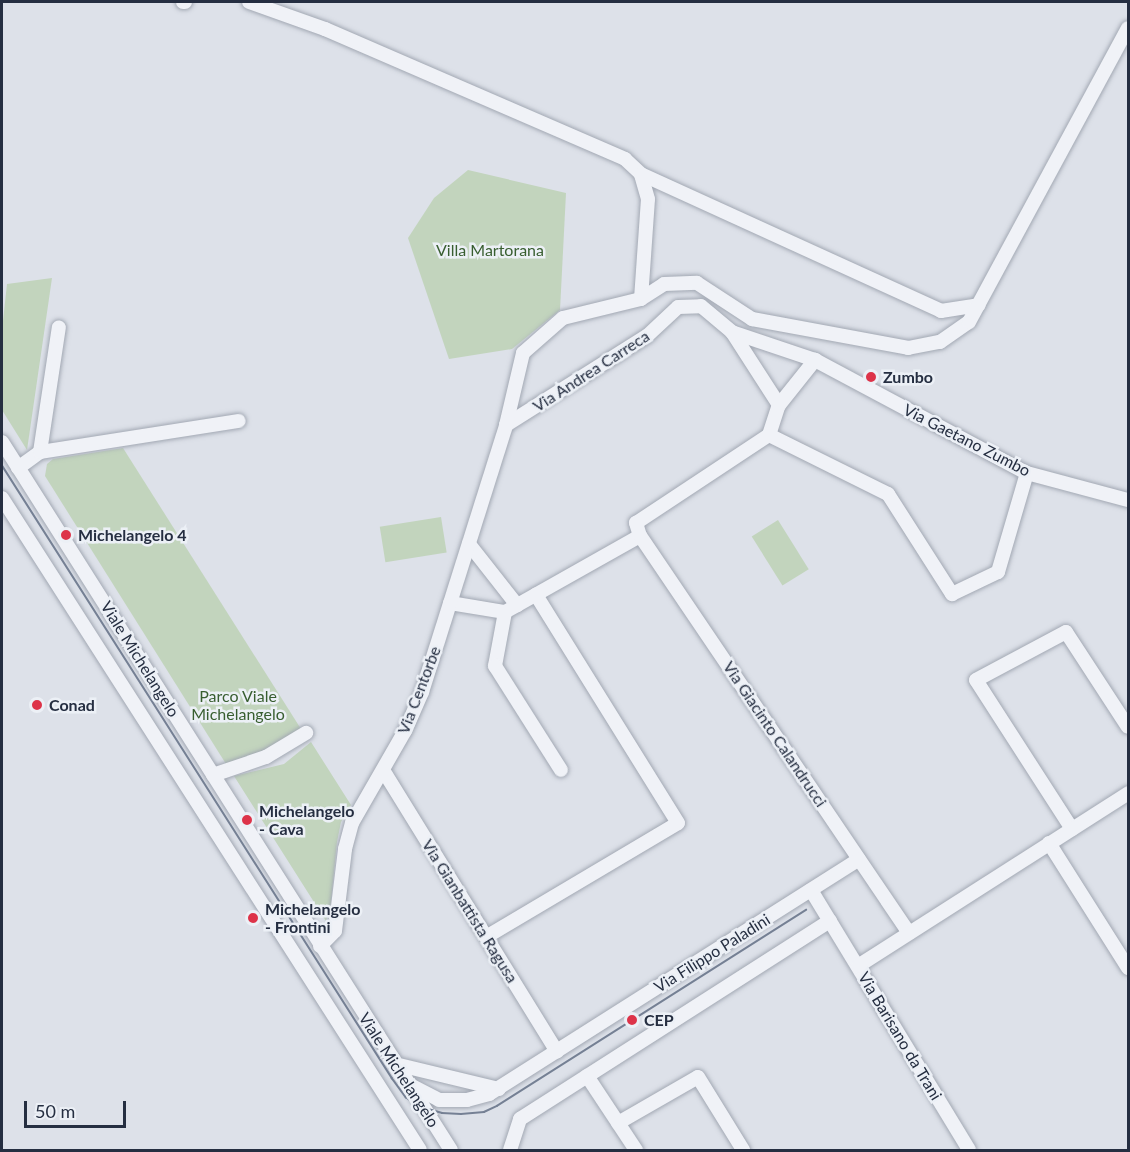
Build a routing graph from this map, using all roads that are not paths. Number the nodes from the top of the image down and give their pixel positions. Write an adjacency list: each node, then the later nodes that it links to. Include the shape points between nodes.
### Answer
1 (249, 2): 3 (street, via 326,28 625,159)
2 (1128, 28): 5 (street, Via Centorbe)
3 (641, 174): 4 (street, via 648,199); 5 (street, via 941,311)
4 (641, 298): 5 (street, Via Centorbe, via 664,284 697,283 752,319 908,348 940,342 969,322); 11 (street, Via Centorbe, via 564,318 523,353)
5 (979, 305)
6 (59, 327): 14 (street)
7 (732, 332): 8 (street, Via Gaetano Zumbo); 9 (street); 11 (street, Via Andrea Carreca, via 701,306 678,307 647,336)
8 (815, 360): 9 (street); 16 (street, Via Gaetano Zumbo)
9 (779, 405): 12 (street)
10 (239, 421): 14 (street)
11 (506, 425): 20 (street, Via Centorbe)
12 (769, 435): 16 (street, via 888,494 952,594 998,572); 19 (street, via 636,523)
13 (2, 442): 15 (street, Viale Michelangelo)
14 (40, 452): 15 (street)
15 (18, 468): 28 (street, Viale Michelangelo)
16 (1026, 474): 18 (street, Via Gaetano Zumbo)
17 (2, 498): 46 (street, Viale Michelangelo)
18 (1128, 500)
19 (640, 536): 21 (street); 32 (street, Via Giacinto Calandrucci)
20 (469, 544): 22 (street, Via Centorbe); 23 (street)
21 (536, 595): 23 (street); 36 (street, via 678,823)
22 (450, 603): 23 (street); 26 (street, Via Centorbe, via 422,692)
23 (511, 609): 27 (street, via 495,666)
24 (1128, 727): 30 (street, via 1066,632 976,680)
25 (306, 733): 28 (street, via 266,757)
26 (383, 770): 36 (street, Via Gianbattista Ragusa); 37 (street, Via Centorbe, via 350,829 335,930)
27 (561, 770)
28 (213, 776): 37 (street, Viale Michelangelo)
29 (1128, 793): 30 (street)
30 (1072, 828): 31 (street)
31 (1049, 843): 35 (street); 38 (street)
32 (859, 859): 33 (street, Via Filippo Paladini); 35 (street, Via Giacinto Calandrucci)
33 (811, 890): 34 (street, Via Barisano da Trani); 40 (street, Via Filippo Paladini)
34 (830, 921): 39 (street, Via Barisano da Trani); 42 (street)
35 (909, 933): 39 (street)
36 (486, 936): 40 (street, Via Gianbattista Ragusa)
37 (320, 946): 41 (street, Viale Michelangelo)
38 (1126, 960)
39 (858, 966): 51 (street, Via Barisano da Trani)
40 (557, 1052): 44 (street, Via Filippo Paladini)
41 (395, 1064): 43 (street, Viale Michelangelo); 44 (street)
42 (587, 1076): 45 (street); 48 (street, via 520,1119)
43 (405, 1079): 44 (street, Via Filippo Paladini, via 417,1090 439,1100 467,1100); 47 (street, Viale Michelangelo)
44 (499, 1089)
45 (618, 1123): 49 (street); 50 (street, via 698,1077)
46 (420, 1150)
47 (451, 1150)
48 (510, 1150)
49 (636, 1150)
50 (743, 1150)
51 (969, 1150)

